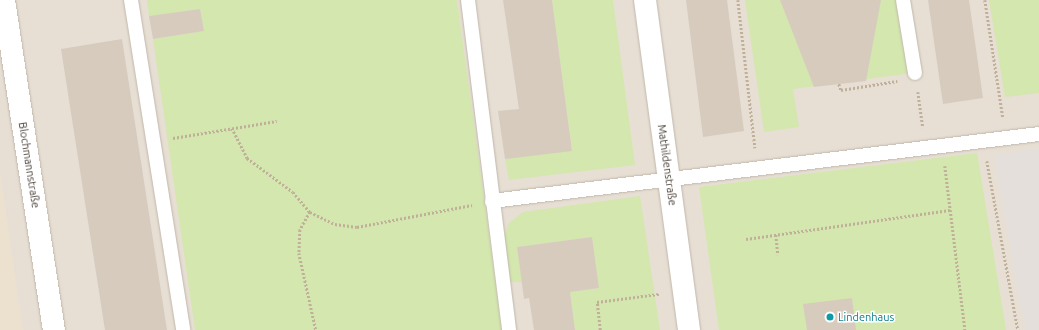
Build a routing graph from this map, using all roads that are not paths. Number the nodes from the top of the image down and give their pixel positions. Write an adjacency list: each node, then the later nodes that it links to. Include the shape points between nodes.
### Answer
1 (4, 0): 10 (street, Blochmannstraße)
2 (131, 0): 11 (lane)
3 (468, 0): 9 (lane)
4 (645, 0): 8 (street, Mathildenstraße)
5 (903, 0): 6 (lane)
6 (915, 76)
7 (1039, 134): 8 (lane)
8 (669, 179): 9 (lane); 13 (street, Mathildenstraße)
9 (492, 201): 12 (lane)
10 (54, 330)
11 (183, 330)
12 (509, 330)
13 (689, 330)

